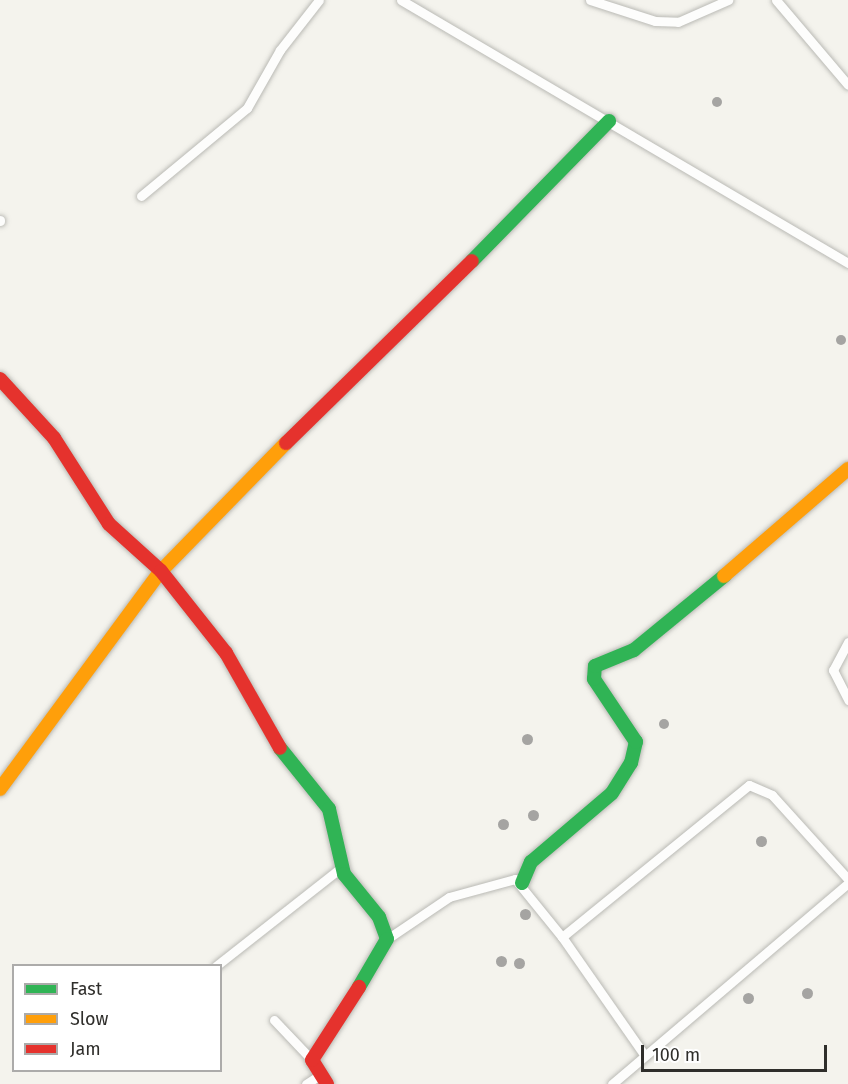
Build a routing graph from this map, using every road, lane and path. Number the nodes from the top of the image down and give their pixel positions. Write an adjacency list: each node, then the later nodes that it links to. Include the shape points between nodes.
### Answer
1 (318, 0): 8 (street, via 280,50 247,108)
2 (401, 0): 7 (street)
3 (590, 0): 4 (street, via 655,21 678,22)
4 (728, 0)
5 (776, 0): 6 (street)
6 (848, 85)
7 (609, 121): 9 (street); 12 (street, via 524,215 395,331)
8 (141, 196)
9 (848, 263)
10 (0, 379): 12 (street, via 54,438 85,494 109,524)
11 (848, 469): 18 (street, via 660,631 595,666 594,679 636,742 631,764 612,793 531,862)
12 (161, 571): 15 (street); 16 (street, via 226,653 288,761 324,801)
13 (848, 642): 14 (street, via 833,670)
14 (848, 700)
15 (0, 789)
16 (342, 867): 20 (street, via 379,917); 21 (street)
17 (848, 881): 19 (street, via 772,795 749,785); 23 (street)
18 (522, 883): 19 (street); 20 (street, via 506,879 449,897)
19 (562, 937): 23 (street)
20 (387, 939): 24 (street, via 343,1019)
21 (219, 964)
22 (274, 1020): 24 (street)
23 (643, 1053): 26 (street)
24 (312, 1060): 25 (street)
25 (324, 1080): 27 (street)
26 (617, 1082)
27 (306, 1084)

